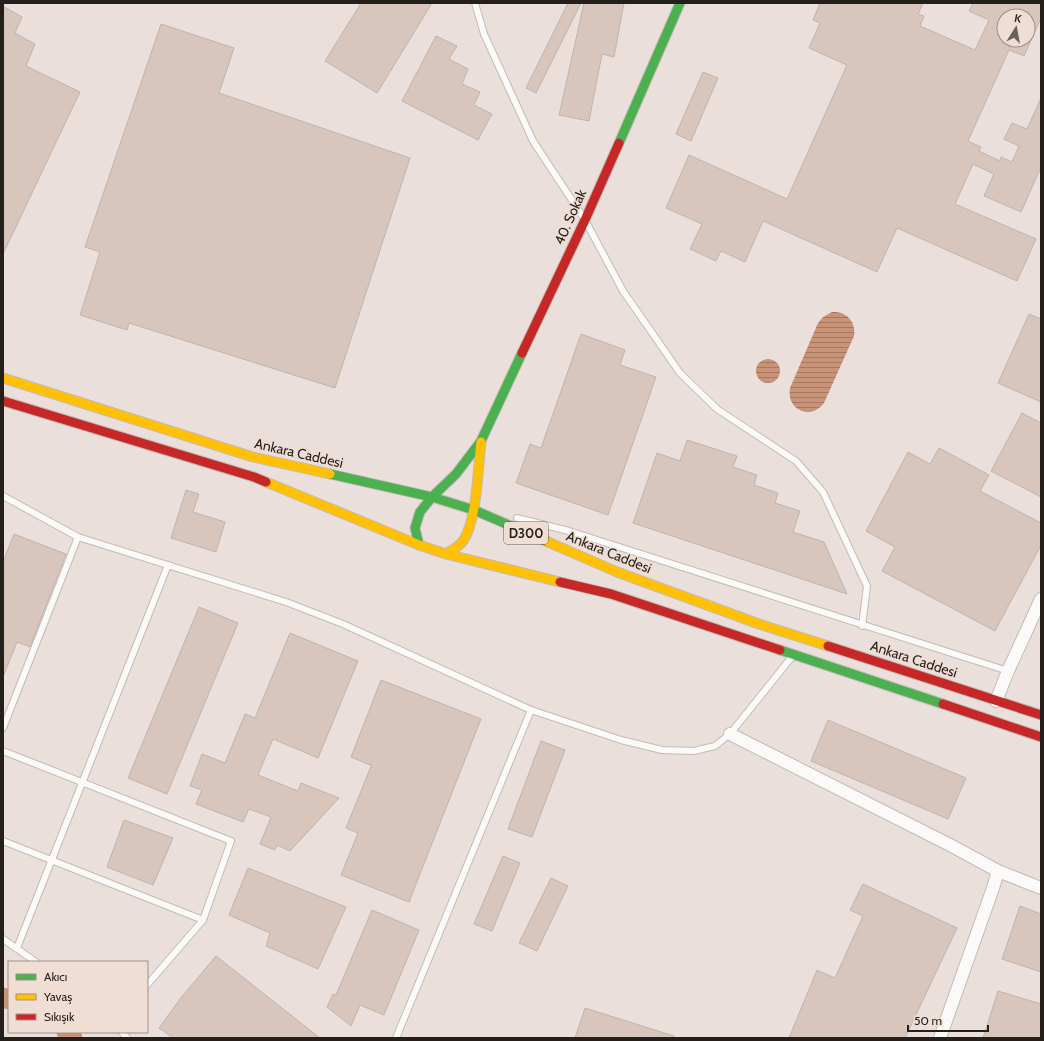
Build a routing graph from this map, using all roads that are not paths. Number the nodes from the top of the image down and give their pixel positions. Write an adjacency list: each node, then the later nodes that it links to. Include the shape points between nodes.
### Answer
1 (475, 3): 3 (lane, via 484,34 533,141)
2 (680, 3): 3 (main road, 40. Sokak)
3 (585, 220): 6 (main road, 40. Sokak); 17 (lane, via 623,292 680,373 717,409 796,461 824,492 867,586)
4 (3, 378): 8 (main road, Ankara Caddesi / D300, via 253,457)
5 (3, 401): 13 (main road, via 254,477)
6 (481, 441): 8 (main road, via 456,474); 9 (main road)
7 (3, 496): 12 (lane)
8 (432, 497): 9 (main road, Ankara Caddesi / D300); 13 (main road, via 420,512 415,528)
9 (474, 510): 10 (lane); 14 (main road, via 469,532 462,543); 20 (main road, Ankara Caddesi / D300, via 617,572 759,624)
10 (503, 515)
11 (510, 516): 17 (lane, via 569,532)
12 (78, 537): 15 (lane); 23 (lane)
13 (419, 545): 14 (main road)
14 (446, 554): 18 (main road, via 611,594)
15 (168, 565): 21 (lane, via 286,602 343,624); 27 (lane)
16 (1041, 599): 19 (street)
17 (862, 626): 19 (lane)
18 (792, 655): 24 (lane); 25 (main road)
19 (1008, 671): 20 (street)
20 (996, 701): 22 (main road, Ankara Caddesi / D300)
21 (531, 710): 24 (lane, via 621,740 662,750 694,751 714,746); 37 (lane)
22 (1041, 715)
23 (3, 728)
24 (730, 734): 30 (street, via 950,844)
25 (1041, 737)
26 (3, 751): 27 (lane)
27 (82, 782): 29 (lane); 32 (lane, via 231,841)
28 (3, 841): 29 (lane)
29 (52, 860): 32 (lane); 34 (lane)
30 (998, 871): 31 (street); 38 (street)
31 (1041, 888)
32 (203, 920): 36 (lane)
33 (3, 939): 34 (lane)
34 (17, 948): 35 (lane)
35 (35, 961)
36 (148, 984)
37 (396, 1038)
38 (940, 1038)

